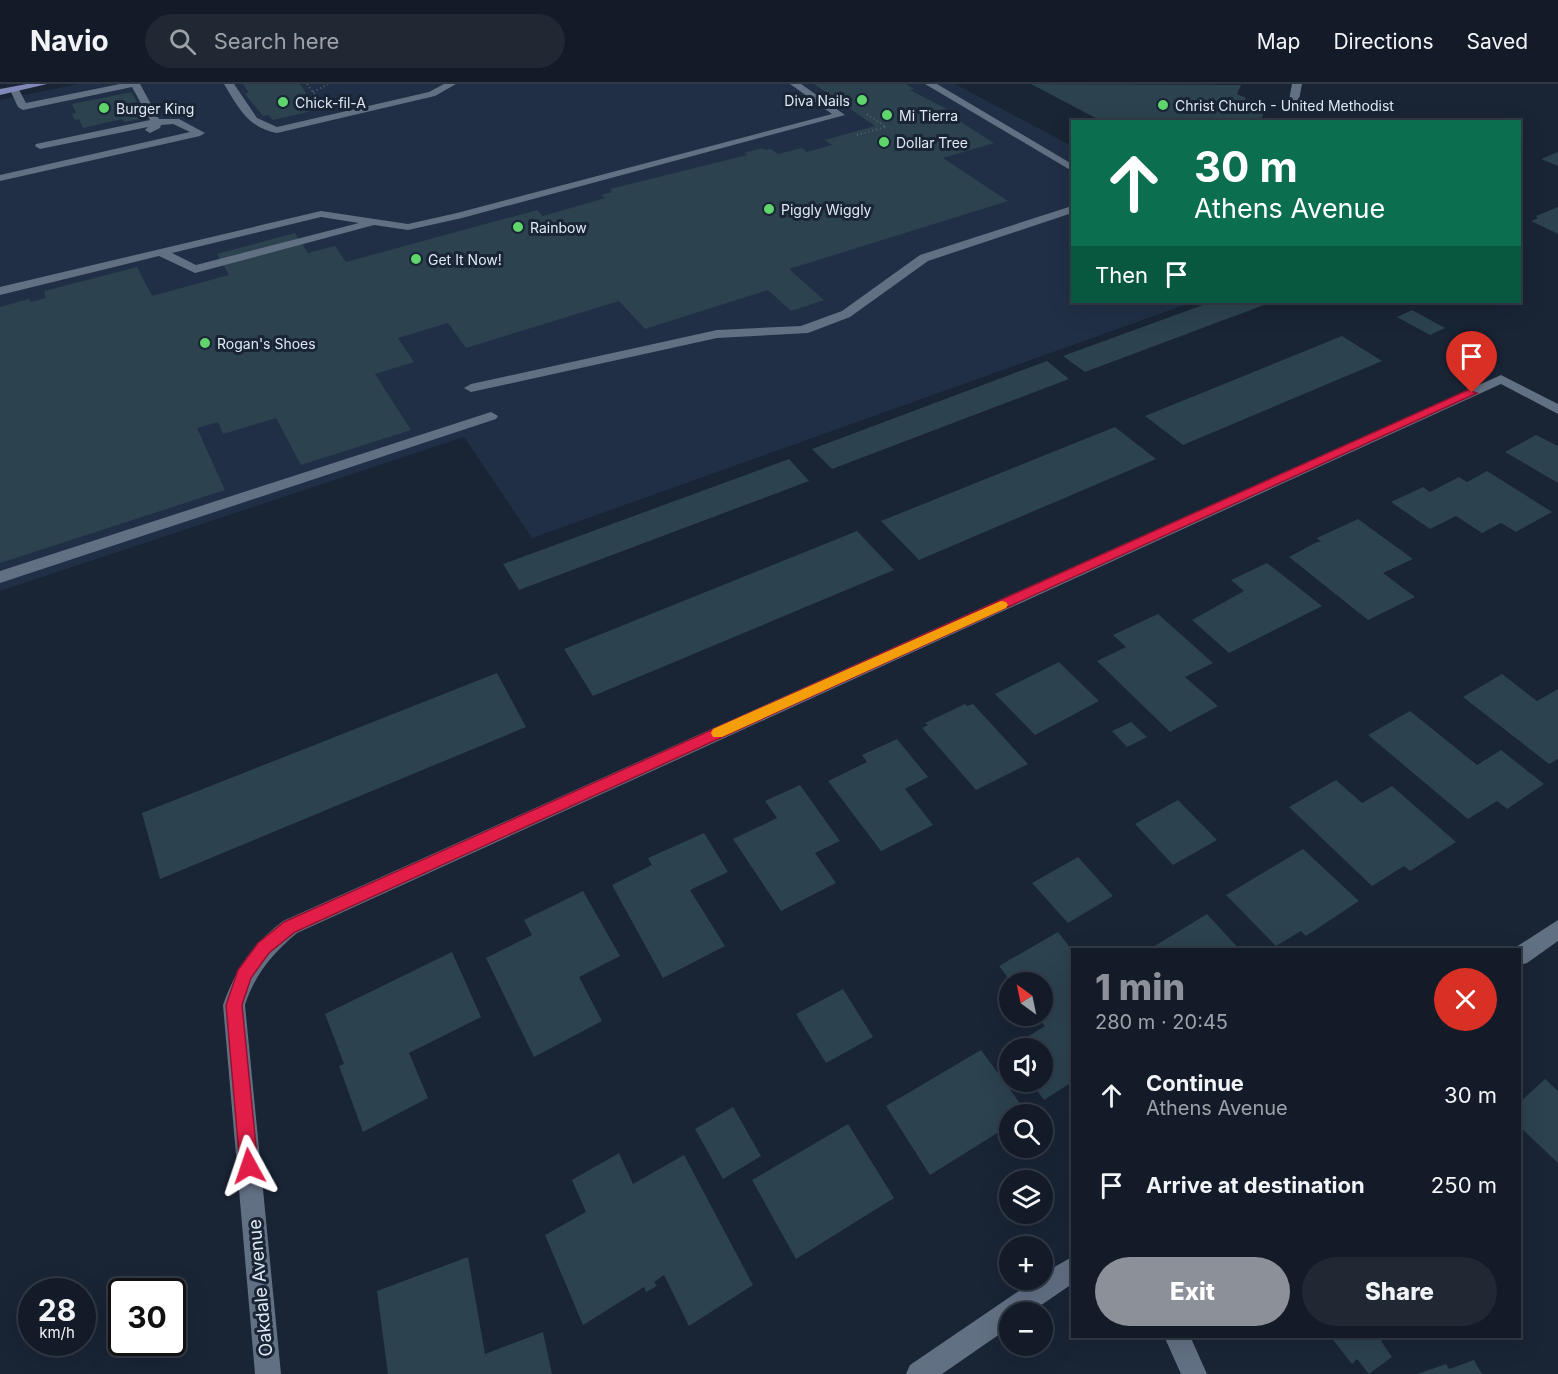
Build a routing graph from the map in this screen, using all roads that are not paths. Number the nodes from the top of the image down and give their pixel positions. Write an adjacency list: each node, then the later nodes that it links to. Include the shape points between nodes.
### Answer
1 (42, 84): 8 (main road)
2 (229, 84): 3 (street, via 254,123 277,130 432,94)
3 (451, 84)
4 (795, 84): 16 (street, via 840,115 458,216 408,226)
5 (930, 84): 13 (street)
6 (1297, 84): 10 (street)
7 (138, 85): 8 (street, via 23,107); 11 (street)
8 (15, 90): 9 (main road)
9 (0, 92)
10 (1293, 105)
11 (156, 122): 12 (street, via 145,134); 14 (street, via 174,121 200,133)
12 (42, 151)
13 (1071, 167)
14 (0, 178)
15 (1071, 209): 19 (street, via 924,258 846,314 802,330 717,334)
16 (376, 222): 17 (street, via 321,214); 17 (street, via 195,269)
17 (160, 252): 18 (street)
18 (0, 291)
19 (471, 388)
20 (1558, 410): 27 (street, Oakdale Avenue, via 1501,379 290,927 263,948 244,975 234,1005)
21 (491, 416): 22 (street)
22 (0, 577)
23 (1558, 929): 24 (street)
24 (1521, 955)
25 (1071, 1270): 28 (street)
26 (1178, 1338): 29 (street)
27 (268, 1374)
28 (919, 1374)
29 (1194, 1374)

